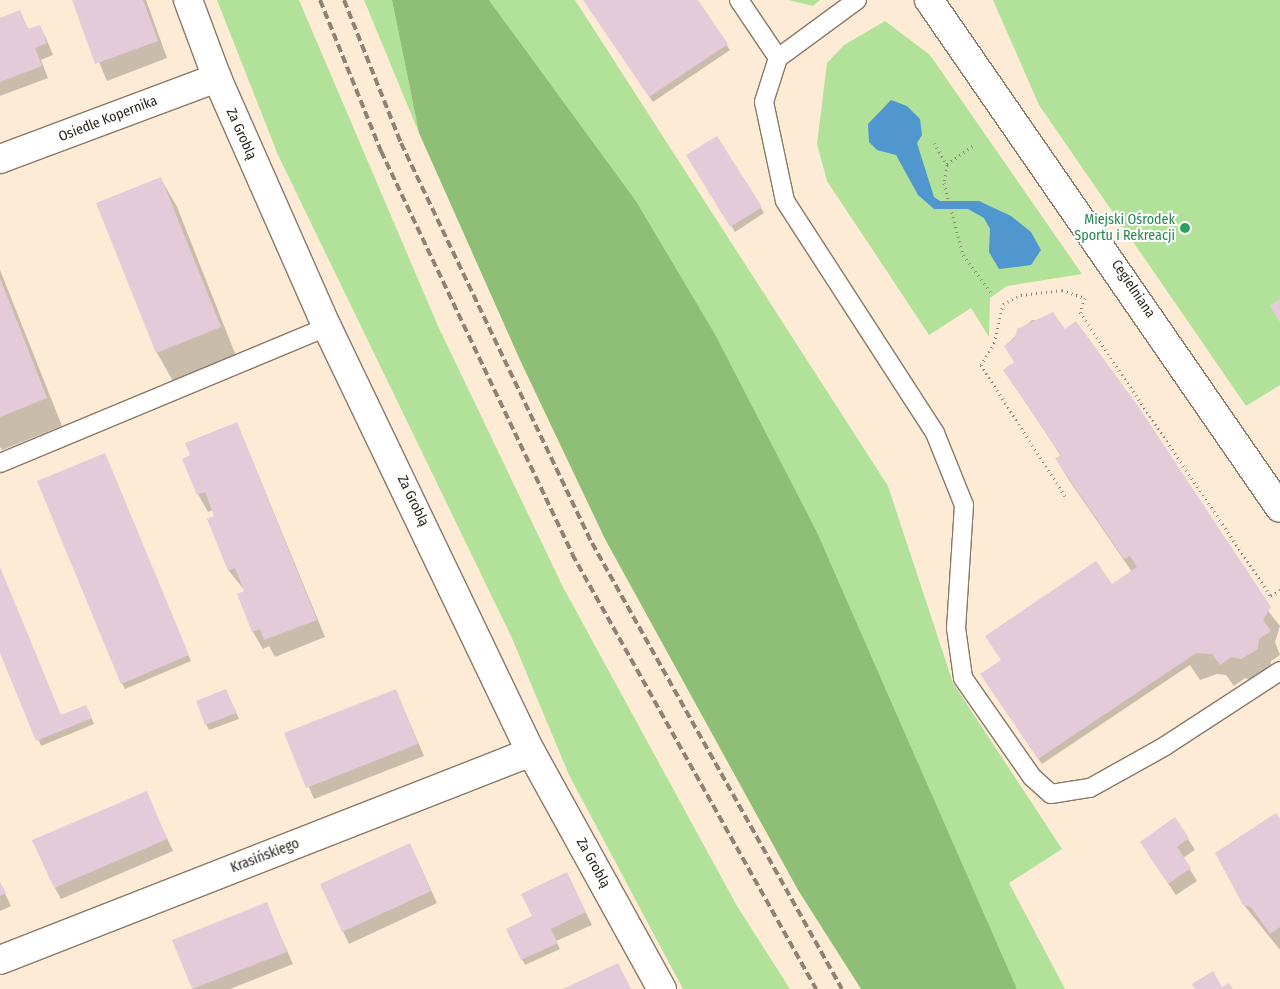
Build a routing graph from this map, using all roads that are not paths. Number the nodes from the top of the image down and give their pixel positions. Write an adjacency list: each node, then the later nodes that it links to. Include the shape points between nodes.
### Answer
1 (188, 0): 6 (street, Za Groblą)
2 (739, 0): 5 (lane)
3 (857, 0): 5 (lane)
4 (929, 0): 10 (street, Cegielniana)
5 (778, 58): 11 (lane, via 764,102 785,201 935,433 964,505 956,628 963,678 1032,777 1051,794 1090,788 1166,746)
6 (217, 78): 7 (street, Osiedle Kopernika); 8 (street, Za Groblą)
7 (0, 160)
8 (326, 327): 9 (lane); 12 (street, Za Groblą)
9 (0, 464)
10 (1280, 508)
11 (1280, 671)
12 (531, 752): 13 (street, Krasińskiego); 14 (street, Za Groblą)
13 (0, 960)
14 (662, 989)

